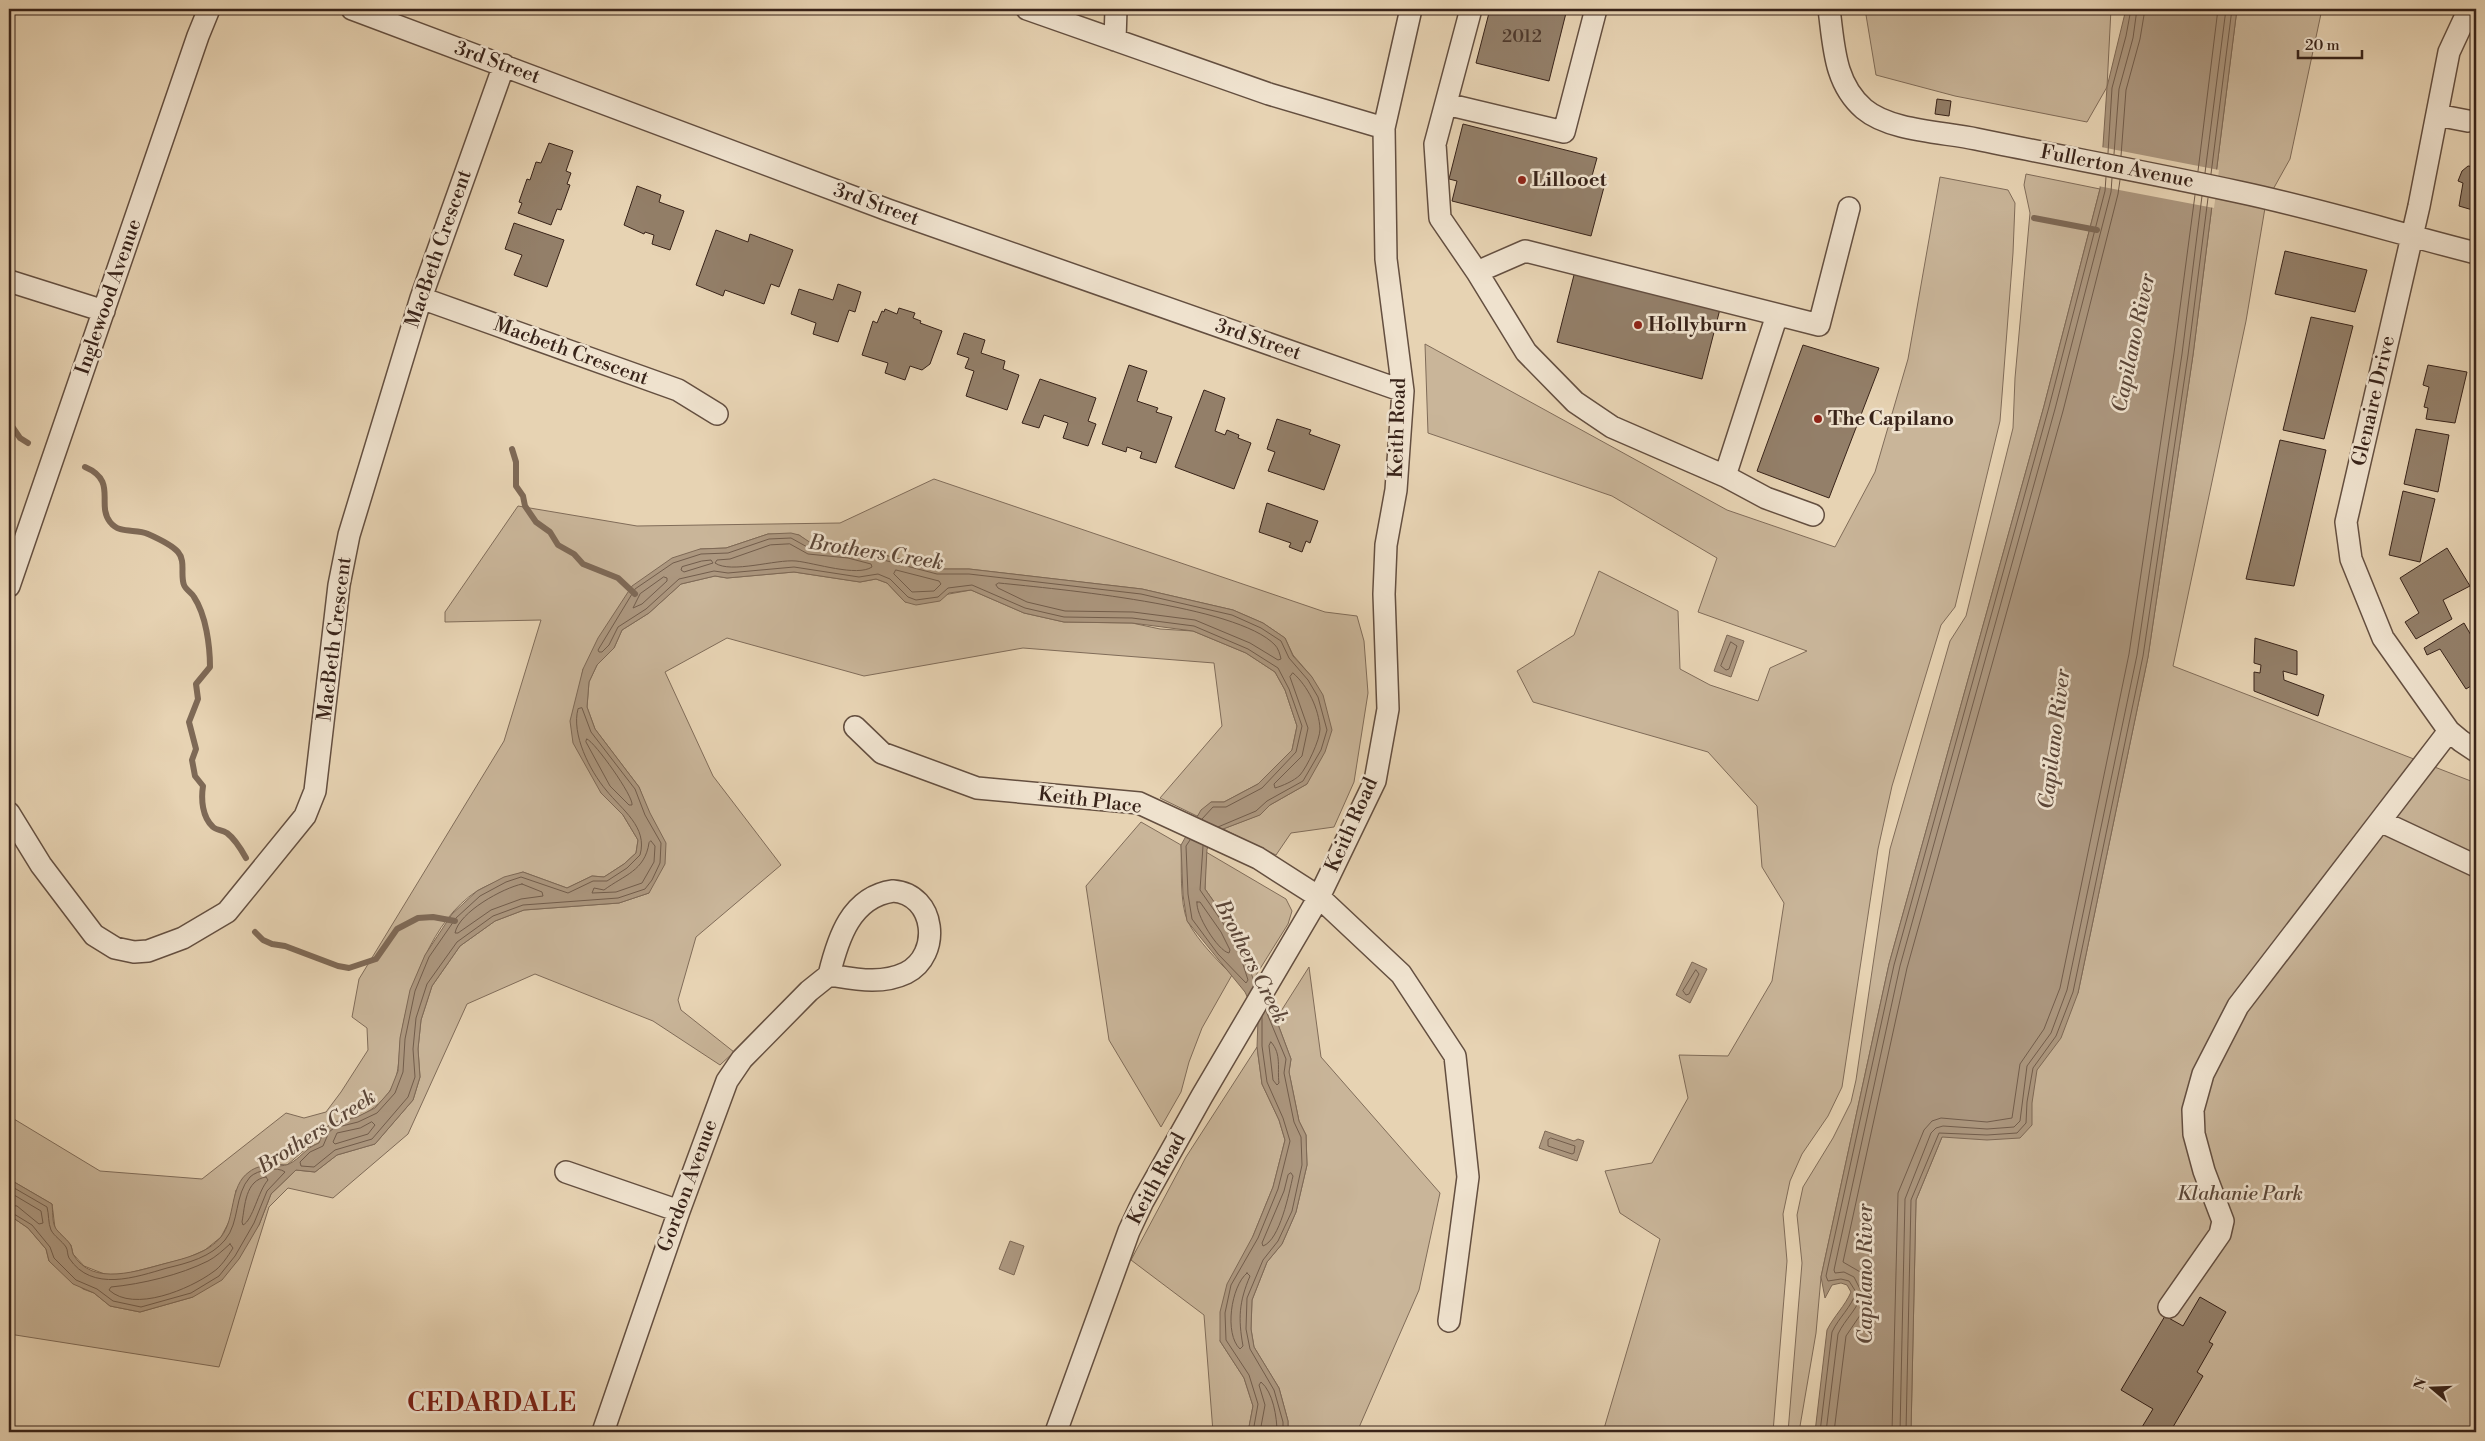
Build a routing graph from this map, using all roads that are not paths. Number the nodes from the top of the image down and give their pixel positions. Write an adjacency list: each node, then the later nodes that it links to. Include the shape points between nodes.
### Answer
1 (209, 9): 22 (street, Inglewood Avenue)
2 (352, 9): 11 (street, 3rd Street)
3 (1027, 9): 10 (street)
4 (1116, 9): 10 (street)
5 (1411, 9): 15 (street, Keith Road)
6 (1471, 9): 12 (street)
7 (1596, 9): 12 (street, via 1564,132)
8 (1829, 9): 17 (street, Fullerton Avenue, via 1838,74 1844,87 1865,110 1878,117 1908,128 2240,192)
9 (2465, 11): 13 (street, Glenaire Drive, via 2449,52)
10 (1115, 40): 15 (street, via 1269,94)
11 (504, 65): 21 (street, MacBeth Crescent); 24 (street, 3rd Street, via 888,210)
12 (1446, 104): 19 (street, via 1435,144 1440,218)
13 (2437, 115): 14 (street); 17 (street, Glenaire Drive)
14 (2468, 121)
15 (1384, 128): 24 (street, Keith Road, via 1386,259)
16 (1848, 208): 23 (street, via 1819,325)
17 (2412, 236): 18 (street, Fullerton Avenue); 30 (street, Glenaire Drive, via 2346,522 2351,559 2383,638)
18 (2476, 254)
19 (1477, 272): 23 (street, via 1525,251); 26 (street, via 1526,352 1575,402 1612,427)
20 (9, 280): 22 (street)
21 (420, 298): 25 (street, Macbeth Crescent, via 678,390); 32 (street, MacBeth Crescent, via 349,535 339,585 315,791 305,816 227,912 183,938 148,951 134,952 114,948 94,935 41,866)
22 (104, 311): 28 (street, Inglewood Avenue)
23 (1777, 315): 26 (street)
24 (1403, 391): 35 (street, Keith Road, via 1396,490 1386,545 1384,594 1388,710 1375,781)
25 (717, 414)
26 (1725, 476): 27 (street, via 1766,498)
27 (1813, 515)
28 (9, 586)
29 (855, 727): 35 (street, Keith Place, via 882,753 977,788 1139,803 1258,858)
30 (2449, 731): 31 (street, Glenaire Drive); 33 (street)
31 (2476, 751)
32 (9, 813)
33 (2380, 821): 34 (street); 39 (street, via 2238,1006 2203,1074 2193,1110 2194,1134 2223,1221 2220,1234)
34 (2476, 866)
35 (1319, 897): 40 (street, Keith Place, via 1401,974 1455,1056 1468,1176); 42 (street, Keith Road, via 1143,1201 1129,1231)
36 (829, 975): 36 (street, via 876,981 907,973 926,952 930,937 930,924 921,903 903,891 882,892 868,899 842,930); 38 (street, Gordon Avenue, via 809,991 737,1066 718,1104)
37 (566, 1172): 38 (street)
38 (679, 1211): 41 (street, Gordon Avenue)
39 (2169, 1307)
40 (1450, 1321)
41 (603, 1432)
42 (1056, 1432)

